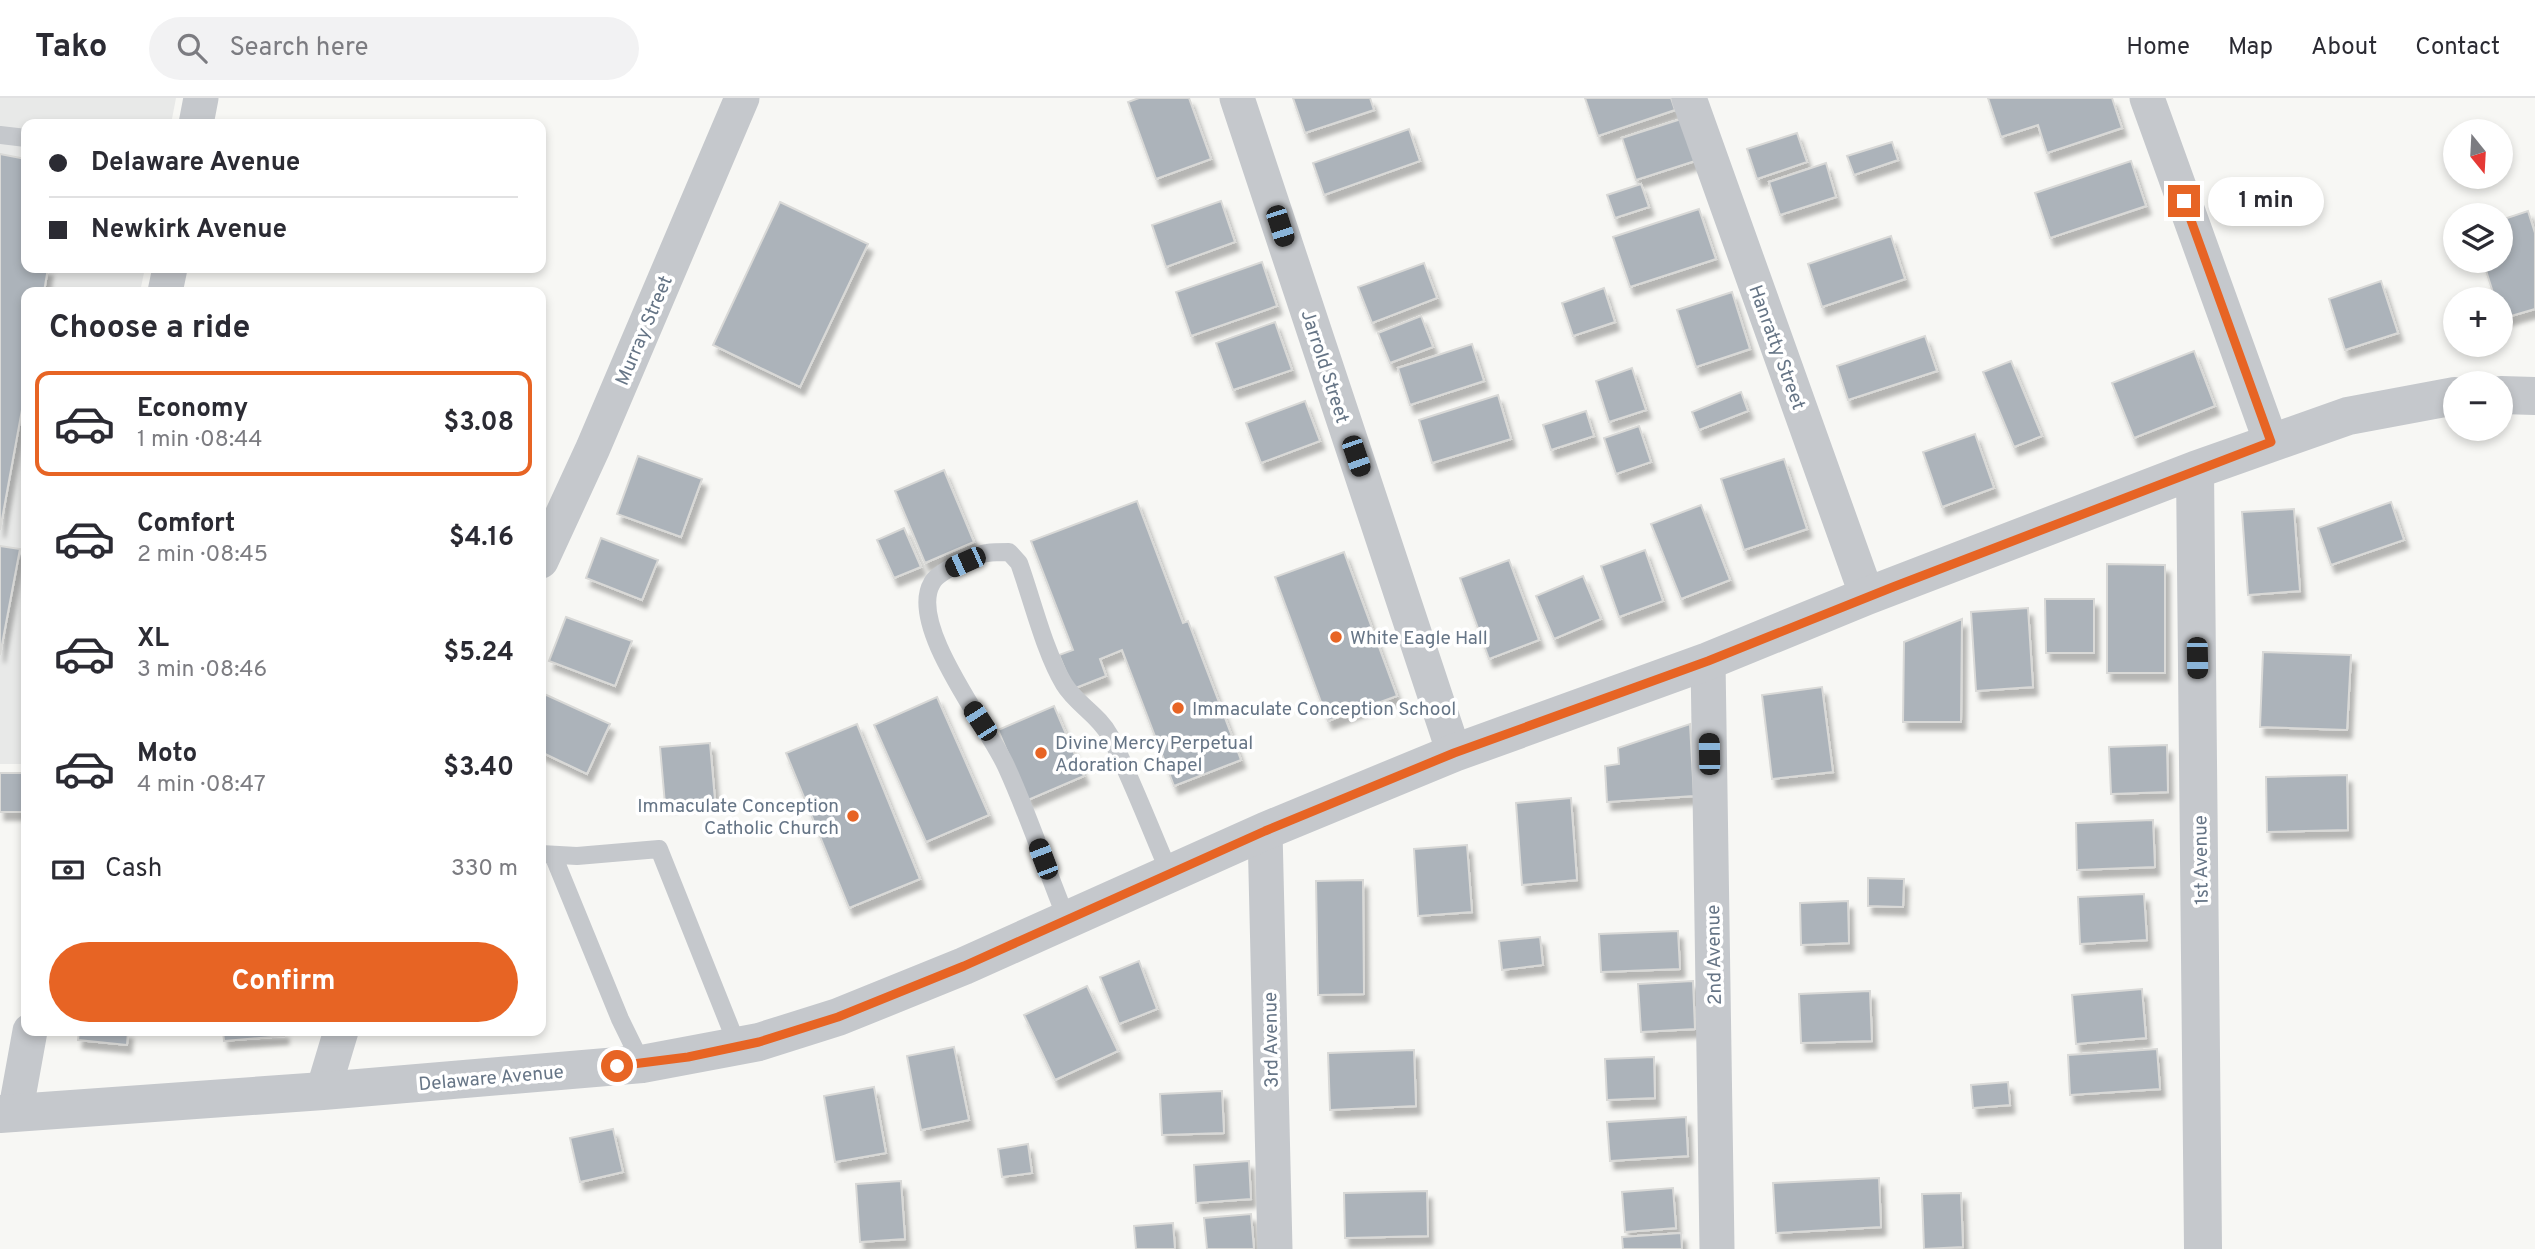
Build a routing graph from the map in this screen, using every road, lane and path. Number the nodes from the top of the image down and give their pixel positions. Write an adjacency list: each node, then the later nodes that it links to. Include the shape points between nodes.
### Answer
1 (201, 98): 6 (street)
2 (742, 98): 14 (street, Murray Street)
3 (1237, 98): 17 (street, Jarrold Street)
4 (1689, 98): 15 (street, Hanratty Street)
5 (2147, 98): 12 (street)
6 (197, 119)
7 (0, 135): 8 (lane)
8 (21, 137)
9 (2513, 395): 10 (street)
10 (2535, 396)
11 (2443, 398): 12 (street, Delaware Avenue, via 2348,416)
12 (2271, 442): 13 (street, Delaware Avenue)
13 (2195, 470): 15 (street, Delaware Avenue); 30 (street, 1st Avenue)
14 (546, 550)
15 (1867, 596): 16 (street, Delaware Avenue)
16 (1708, 661): 17 (street, Delaware Avenue); 29 (street, 2nd Avenue)
17 (1454, 753): 18 (street, Delaware Avenue)
18 (1265, 831): 20 (street, Delaware Avenue); 28 (street, 3rd Avenue)
19 (547, 855): 24 (lane, via 659,849); 25 (lane)
20 (1170, 874): 21 (street, Delaware Avenue); 21 (lane, via 1109,734 1076,699 1055,667 1019,564 1009,552 985,553 946,570 932,582 927,603 931,626 968,703 1006,764)
21 (1067, 920): 24 (street, Delaware Avenue, via 838,1017)
22 (29, 1036): 27 (street)
23 (340, 1036): 26 (street)
24 (738, 1046): 25 (street, Delaware Avenue)
25 (642, 1063): 26 (street, Delaware Avenue)
26 (323, 1091): 27 (street, Delaware Avenue)
27 (8, 1114)
28 (1275, 1249)
29 (1717, 1249)
30 (2203, 1249)

